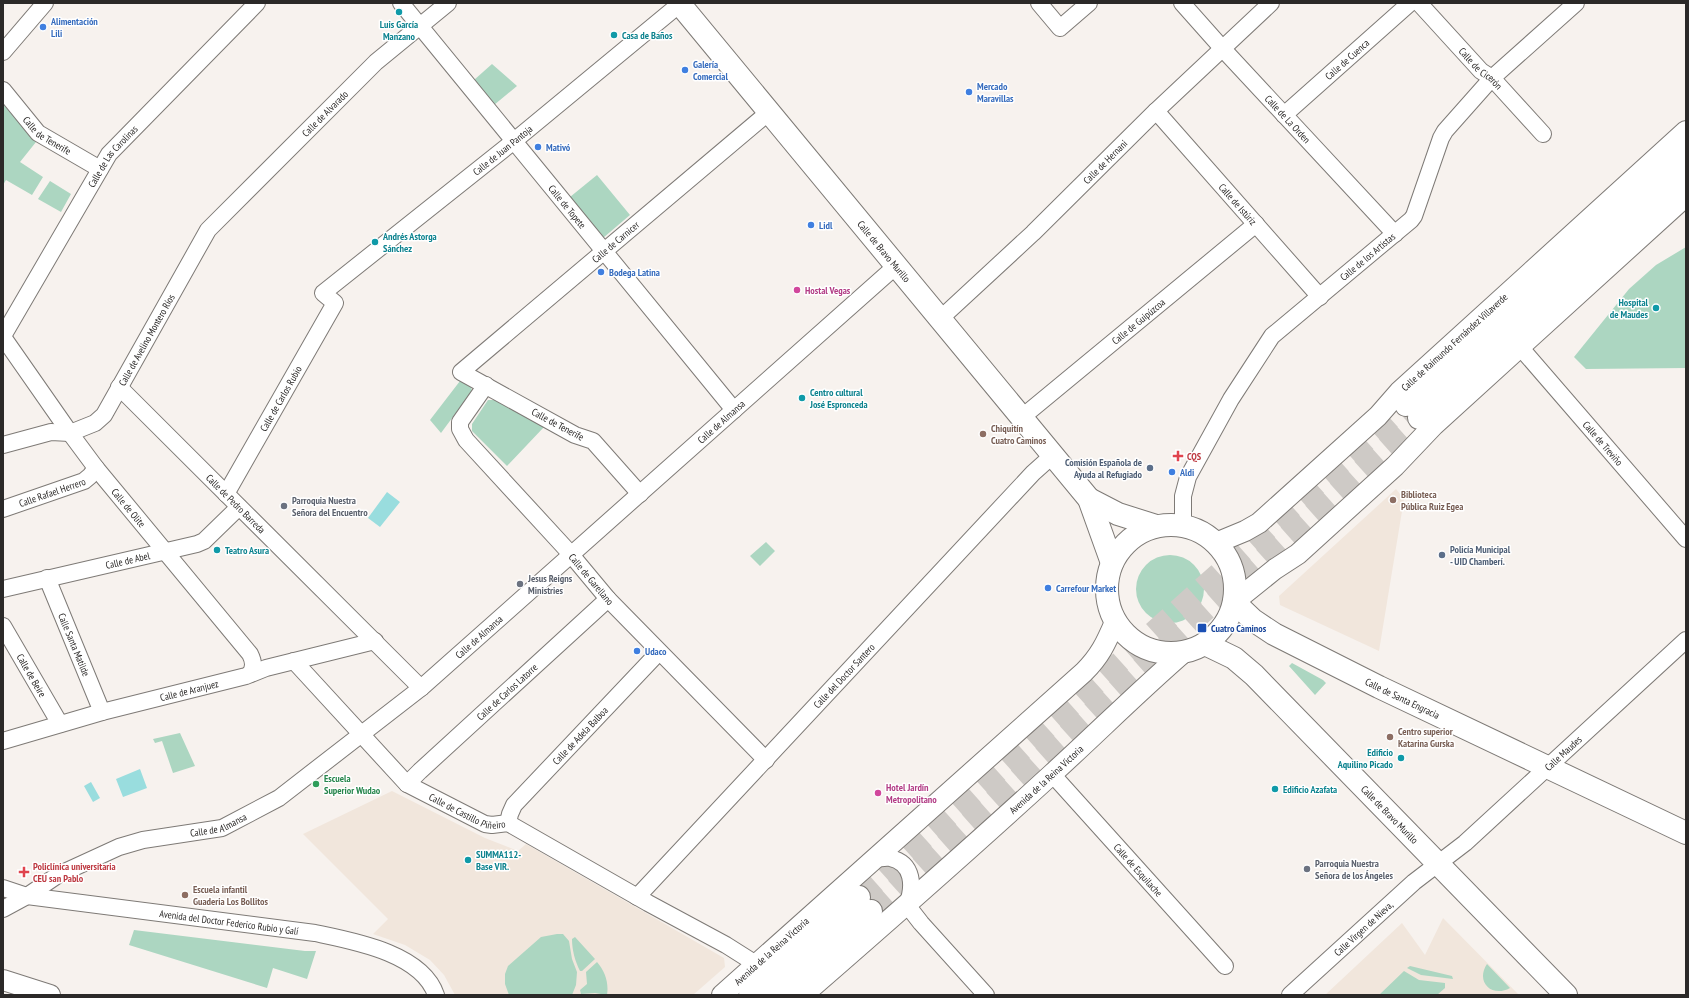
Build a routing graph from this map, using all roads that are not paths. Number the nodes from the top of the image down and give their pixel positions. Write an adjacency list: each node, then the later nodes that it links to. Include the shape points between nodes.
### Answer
1 (45, 3): 15 (street)
2 (257, 3): 25 (street, Calle de Las Carolinas, via 109,154)
3 (401, 3): 13 (street, Calle de Topete)
4 (448, 3): 13 (street, Calle de Alvarado)
5 (680, 3): 19 (main road, Calle de Bravo Murillo); 23 (street, Calle de Juan Pantoja)
6 (1038, 3): 7 (street, via 1060,28)
7 (1089, 3)
8 (1182, 3): 14 (street, Calle de La Orden)
9 (1271, 3): 14 (street, Calle de Hernani)
10 (1410, 3): 20 (street, Calle de Cuenca)
11 (1418, 3): 16 (street, Calle de Cicerón, via 1481,71)
12 (1576, 3): 16 (street, Calle de los Artistas)
13 (420, 26): 23 (street, Calle de Topete); 29 (street, Calle de Alvarado, via 376,62)
14 (1222, 48): 18 (street, Calle de Hernani); 20 (street, Calle de La Orden)
15 (3, 52)
16 (1492, 78): 22 (street, Calle de Cicerón); 30 (street, Calle de los Artistas, via 1443,134 1414,216)
17 (3, 90): 25 (street, Calle de Tenerife, via 38,134)
18 (1156, 111): 28 (street, Calle de Istúriz); 35 (street, Calle de Hernani, via 1033,233)
19 (769, 112): 31 (street, Calle de Carnicer); 32 (main road, Calle de Bravo Murillo)
20 (1284, 115): 30 (street, Calle de La Orden)
21 (1686, 131): 55 (street, Calle de Raimundo Fernández Villaverde, via 1276,508 1253,527)
22 (1543, 134)
23 (514, 141): 31 (street, Calle de Topete); 34 (street, Calle de Juan Pantoja)
24 (1686, 151): 26 (main road, Calle de Raimundo Fernández Villaverde, via 1412,412)
25 (100, 169): 36 (street, Calle de Las Carolinas)
26 (1686, 178)
27 (1686, 196): 37 (street)
28 (1256, 224): 33 (street, Calle de Istúriz); 42 (street, Calle de Guipúzcoa)
29 (208, 230): 40 (street, Calle de Avelino Montero Ríos)
30 (1395, 234): 33 (street, Calle de los Artistas)
31 (603, 251): 38 (street, Calle de Carnicer); 41 (street, Calle de Topete)
32 (896, 266): 35 (main road, Calle de Bravo Murillo); 41 (street, Calle de Almansa)
33 (1320, 297): 52 (street, Calle de los Artistas, via 1272,336 1232,399 1188,477 1184,496)
34 (329, 298): 47 (street, Calle de Carlos Rubio)
35 (940, 319): 42 (main road, Calle de Bravo Murillo)
36 (3, 337): 43 (street, Calle de Olite)
37 (1520, 347): 54 (street, Calle de Treviño); 62 (street, via 1298,554)
38 (461, 372): 39 (street, Calle de Tenerife)
39 (486, 385): 48 (street, Calle de Tenerife, via 576,435 593,441); 57 (street, Calle de Garellano, via 460,422 462,434)
40 (119, 387): 43 (street, Calle de Avelino Montero Ríos, via 104,415 95,423); 47 (street, Calle de Pedro Barreda)
41 (734, 410): 48 (street, Calle de Almansa)
42 (1021, 418): 45 (main road, Calle de Bravo Murillo)
43 (70, 434): 44 (street, via 51,432); 46 (street, Calle de Olite)
44 (3, 445)
45 (1052, 456): 49 (main road, Calle de Bravo Murillo); 77 (street, Calle del Doctor Santero, via 1032,473)
46 (96, 468): 51 (street, Calle Rafael Herrero, via 84,481); 56 (street, Calle de Olite)
47 (226, 494): 50 (street, Calle de Pedro Barreda)
48 (640, 494): 57 (street, Calle de Almansa)
49 (1089, 499): 53 (main road, Calle de Bravo Murillo, via 1118,514); 58 (main road, Calle de Bravo Murillo)
50 (239, 507): 56 (street, Calle de Abel, via 204,541); 66 (street, Calle de Pedro Barreda)
51 (3, 509)
52 (1183, 525): 53 (main road); 55 (main road, via 1200,531)
53 (1156, 526): 58 (main road, via 1134,536 1123,546)
54 (1686, 539)
55 (1216, 542): 62 (main road, via 1233,570 1236,583)
56 (165, 550): 59 (street, Calle de Abel); 71 (street, Calle de Olite, via 250,654 254,668)
57 (571, 556): 61 (street, Calle de Garellano); 72 (street, Calle de Almansa)
58 (1112, 564): 63 (main road, via 1106,592)
59 (46, 578): 60 (street, Calle de Abel); 73 (street, Calle Santa Matilde)
60 (3, 589)
61 (608, 599): 68 (street, Calle de Garellano); 80 (street, Calle de Carlos Latorre)
62 (1234, 602): 67 (main road, via 1227,622 1216,636); 78 (main road, Calle de Santa Engracia, via 1253,620 1274,634)
63 (1115, 622): 69 (main road, via 1125,634 1142,647 1162,653); 83 (street, Avenida de la Reina Victoria, via 1104,649 1084,672)
64 (3, 626): 74 (street, Calle de Beire)
65 (1686, 640): 78 (street, Calle Maudes)
66 (375, 641): 70 (street, Calle de Aranjuez); 72 (street, Calle de Pedro Barreda)
67 (1205, 644): 69 (main road); 84 (main road, Calle de Bravo Murillo, via 1234,658 1254,675)
68 (659, 652): 77 (street, Calle de Garellano); 81 (street, Calle de Adela Balboa, via 514,805)
69 (1183, 653): 79 (street, Avenida de la Reina Victoria, via 1142,688)
70 (294, 661): 71 (street, Calle de Aranjuez); 75 (street, Calle de Castillo Piñeiro)
71 (250, 674): 73 (street, Calle de Aranjuez)
72 (421, 688): 75 (street, Calle de Almansa)
73 (102, 712): 74 (street, Calle de Aranjuez)
74 (60, 724): 76 (street, Calle de Aranjuez)
75 (361, 734): 80 (street, Calle de Castillo Piñeiro); 86 (street, Calle de Almansa, via 280,798 222,828 143,840 119,847 58,875)
76 (3, 741)
77 (766, 760): 87 (street, Calle del Doctor Santero)
78 (1548, 768): 82 (main road, Calle de Santa Engracia); 84 (street, Calle Maudes, via 1465,843)
79 (1052, 774): 88 (street, Avenida de la Reina Victoria); 91 (street, Calle de Esquilache)
80 (407, 784): 81 (street, Calle de Castillo Piñeiro, via 485,824)
81 (508, 823): 87 (street, Calle de Castillo Piñeiro)
82 (1686, 833)
83 (874, 860): 88 (street, via 889,858 901,863 910,874 912,892); 90 (street, Avenida de la Reina Victoria)
84 (1437, 863): 100 (street, Calle Virgen de Nieva,); 101 (main road, Calle de Bravo Murillo)
85 (3, 888): 86 (street, Avenida del Doctor Federico Rubio y Galí)
86 (27, 896): 89 (street, Calle de Almansa); 94 (street, Avenida del Doctor Federico Rubio y Galí, via 315,933 348,940 388,953 411,964 428,981)
87 (637, 897): 90 (street, Calle de Castillo Piñeiro)
88 (907, 905): 98 (street, Avenida de la Reina Victoria); 99 (street)
89 (3, 910)
90 (756, 964): 95 (street, Avenida de la Reina Victoria)
91 (1225, 966)
92 (3, 980): 93 (street)
93 (50, 995)
94 (436, 995)
95 (722, 995)
96 (750, 995): 97 (main road, Avenida de la Reina Victoria, via 865,904)
97 (777, 995)
98 (803, 995)
99 (986, 995)
100 (1290, 995)
101 (1566, 995)

